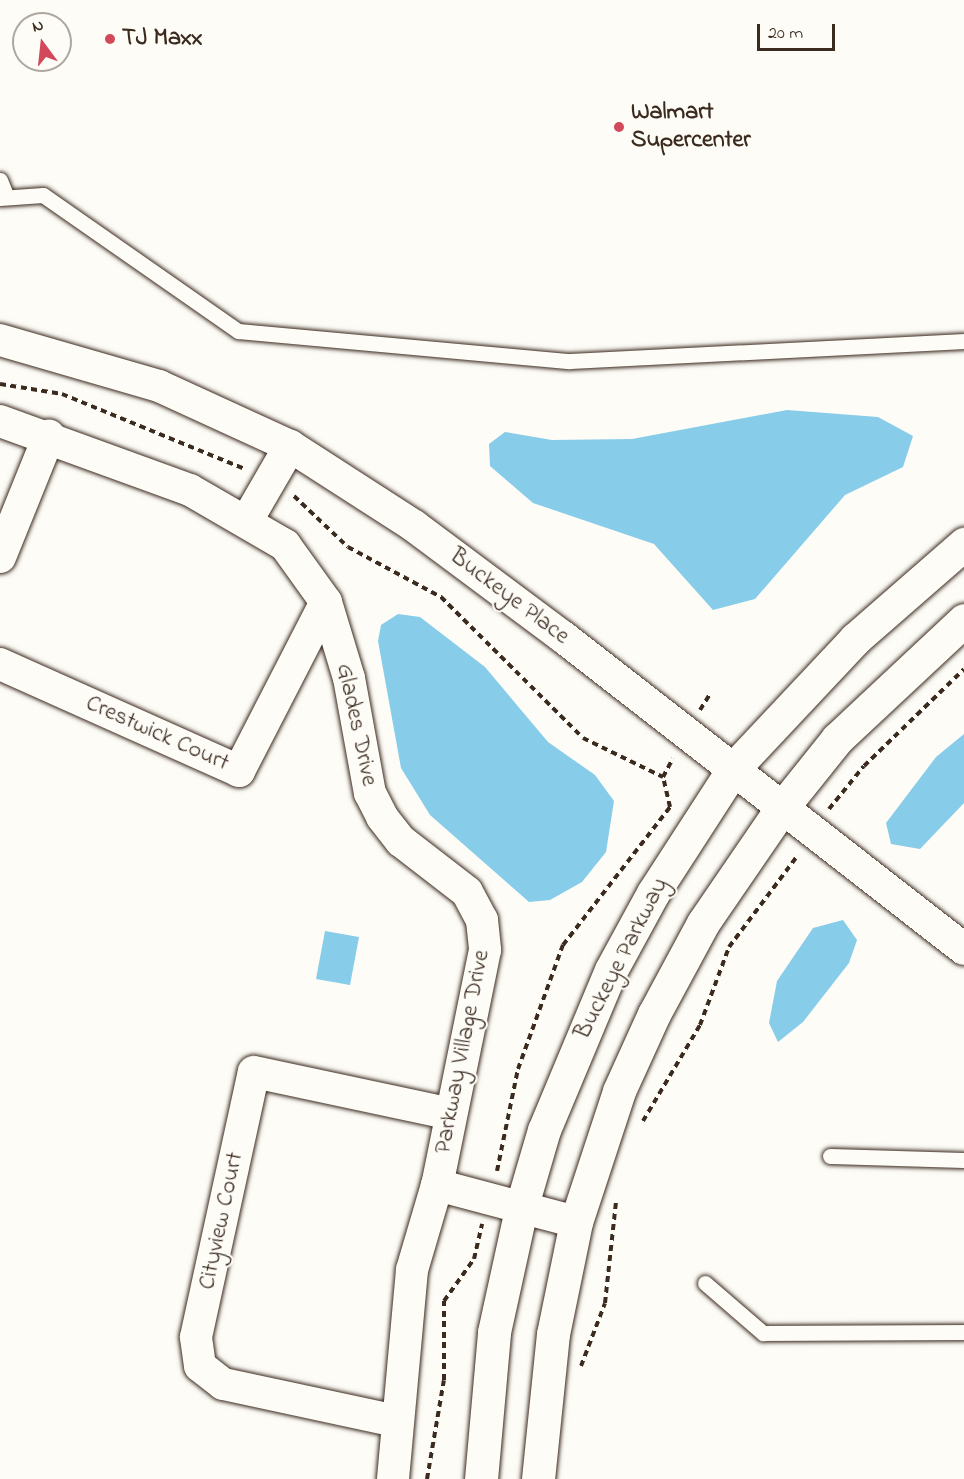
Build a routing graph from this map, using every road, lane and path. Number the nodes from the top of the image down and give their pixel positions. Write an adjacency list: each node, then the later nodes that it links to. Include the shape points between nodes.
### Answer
1 (0, 180): 2 (lane)
2 (3, 198): 4 (lane, via 43,195 238,331 570,361)
3 (0, 340): 8 (street, Buckeye Place, via 159,386)
4 (964, 341)
5 (0, 384): 9 (path, via 62,394 164,439 204,449)
6 (0, 421): 7 (street, Glades Drive)
7 (49, 436): 10 (street, Glades Drive, via 190,490); 12 (street)
8 (290, 446): 9 (street); 17 (street, Buckeye Place, via 414,526)
9 (270, 483): 10 (street); 18 (path, via 299,499 348,548 441,597 521,670 555,716 583,738)
10 (246, 522): 13 (street, Glades Drive, via 285,545)
11 (964, 544): 17 (street, Buckeye Parkway, via 855,639)
12 (0, 557)
13 (326, 603): 15 (street, Crestwick Court, via 239,771); 21 (street, Glades Drive, via 349,678 370,793 401,841 467,892)
14 (964, 620): 19 (street, via 837,739)
15 (0, 664)
16 (964, 669): 20 (path, via 864,766)
17 (734, 768): 19 (street, Buckeye Place); 29 (street, Buckeye Parkway, via 653,893 606,981 544,1130)
18 (663, 777)
19 (781, 809): 20 (street, Buckeye Place); 30 (street, via 703,923 654,1014 619,1091)
20 (812, 834): 22 (street, Buckeye Place); 24 (path, via 729,947 700,1024)
21 (482, 920): 23 (street, Parkway Village Drive, via 484,950)
22 (964, 949)
23 (451, 1114): 27 (street, Parkway Village Drive); 34 (street, Cityview Court, via 254,1072 196,1337 200,1366 223,1384)
24 (639, 1130)
25 (830, 1156): 26 (lane)
26 (964, 1160)
27 (437, 1185): 29 (street, Parkway Village Drive); 34 (street, Parkway Village Drive, via 412,1270)
28 (618, 1192): 33 (path, via 605,1303)
29 (522, 1205): 30 (street, Parkway Village Drive); 36 (street, Buckeye Parkway, via 494,1332)
30 (576, 1222): 37 (street, via 553,1334)
31 (705, 1283): 32 (lane, via 763,1333)
32 (964, 1332)
33 (579, 1372)
34 (396, 1421): 35 (street, Parkway Village Drive)
35 (393, 1479)
36 (481, 1479)
37 (538, 1479)

